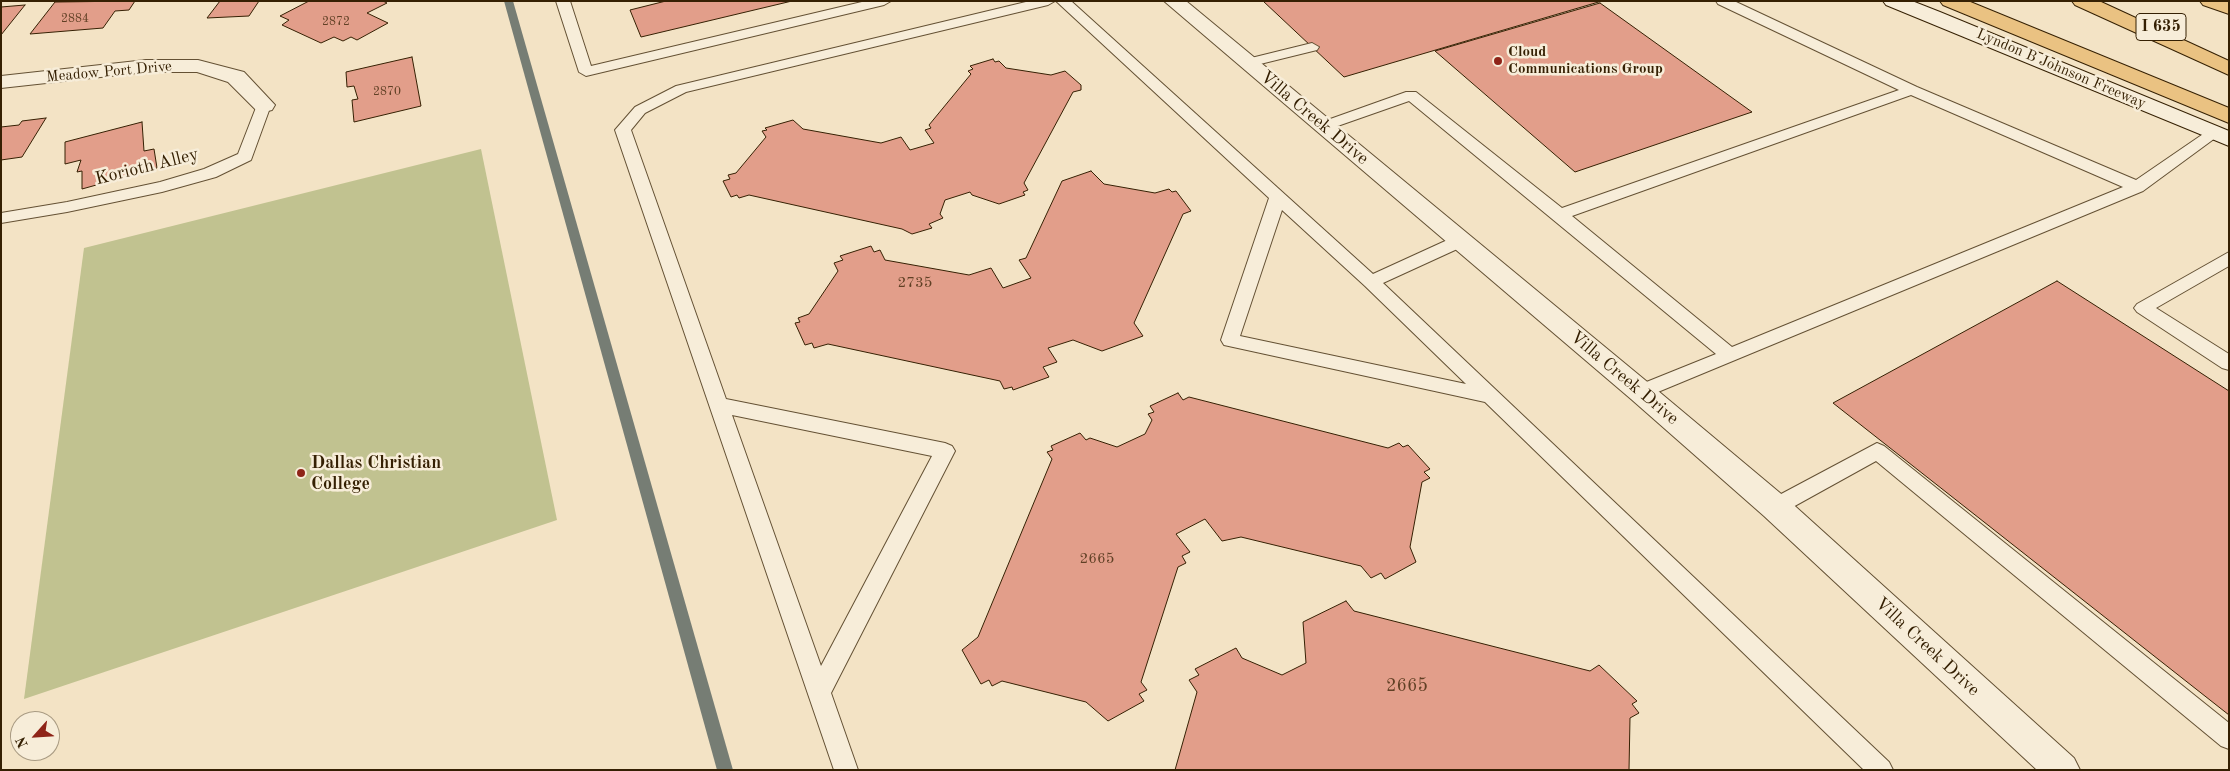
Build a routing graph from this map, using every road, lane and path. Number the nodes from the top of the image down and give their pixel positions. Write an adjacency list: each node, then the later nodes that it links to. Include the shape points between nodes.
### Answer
1 (563, 1): 2 (lane, via 586,72)
2 (884, 1)
3 (1048, 1): 34 (lane, via 681,89 640,110 623,130)
4 (1063, 1): 24 (lane)
5 (1174, 1): 15 (street, Villa Creek Drive)
6 (1723, 1): 18 (lane)
7 (1893, 1): 22 (street, Lyndon B Johnson Freeway)
8 (1950, 1): 20 (highway)
9 (2082, 1): 16 (highway)
10 (2092, 1): 14 (highway, I 635)
11 (2210, 1): 12 (highway)
12 (2229, 8)
13 (1312, 47): 15 (lane)
14 (2229, 52)
15 (1248, 63): 21 (street, Villa Creek Drive)
16 (2229, 68)
17 (1, 82): 19 (street, Meadow Port Drive, via 146,66 198,66 236,77)
18 (1912, 90): 23 (lane); 25 (lane)
19 (264, 105): 26 (lane, Korioth Alley, via 245,157 210,173 162,187)
20 (2229, 116)
21 (1324, 126): 25 (lane, via 1411,95); 27 (street, Villa Creek Drive)
22 (2222, 136): 23 (lane)
23 (2137, 186): 30 (lane)
24 (1278, 197): 29 (lane); 33 (lane, via 1230,340)
25 (1560, 215): 30 (lane)
26 (1, 218)
27 (1460, 241): 29 (lane); 32 (street, Villa Creek Drive)
28 (2229, 258): 31 (lane, via 2142,308)
29 (1370, 282): 33 (lane)
30 (1730, 355): 32 (lane)
31 (2229, 364)
32 (1641, 392): 35 (street, Villa Creek Drive)
33 (1490, 396): 39 (lane)
34 (719, 405): 36 (lane); 36 (lane, via 946,451)
35 (1775, 507): 37 (lane, via 1877,451); 40 (street, Villa Creek Drive)
36 (819, 692): 38 (lane)
37 (2229, 738)
38 (846, 770)
39 (1881, 770)
40 (2062, 770)

